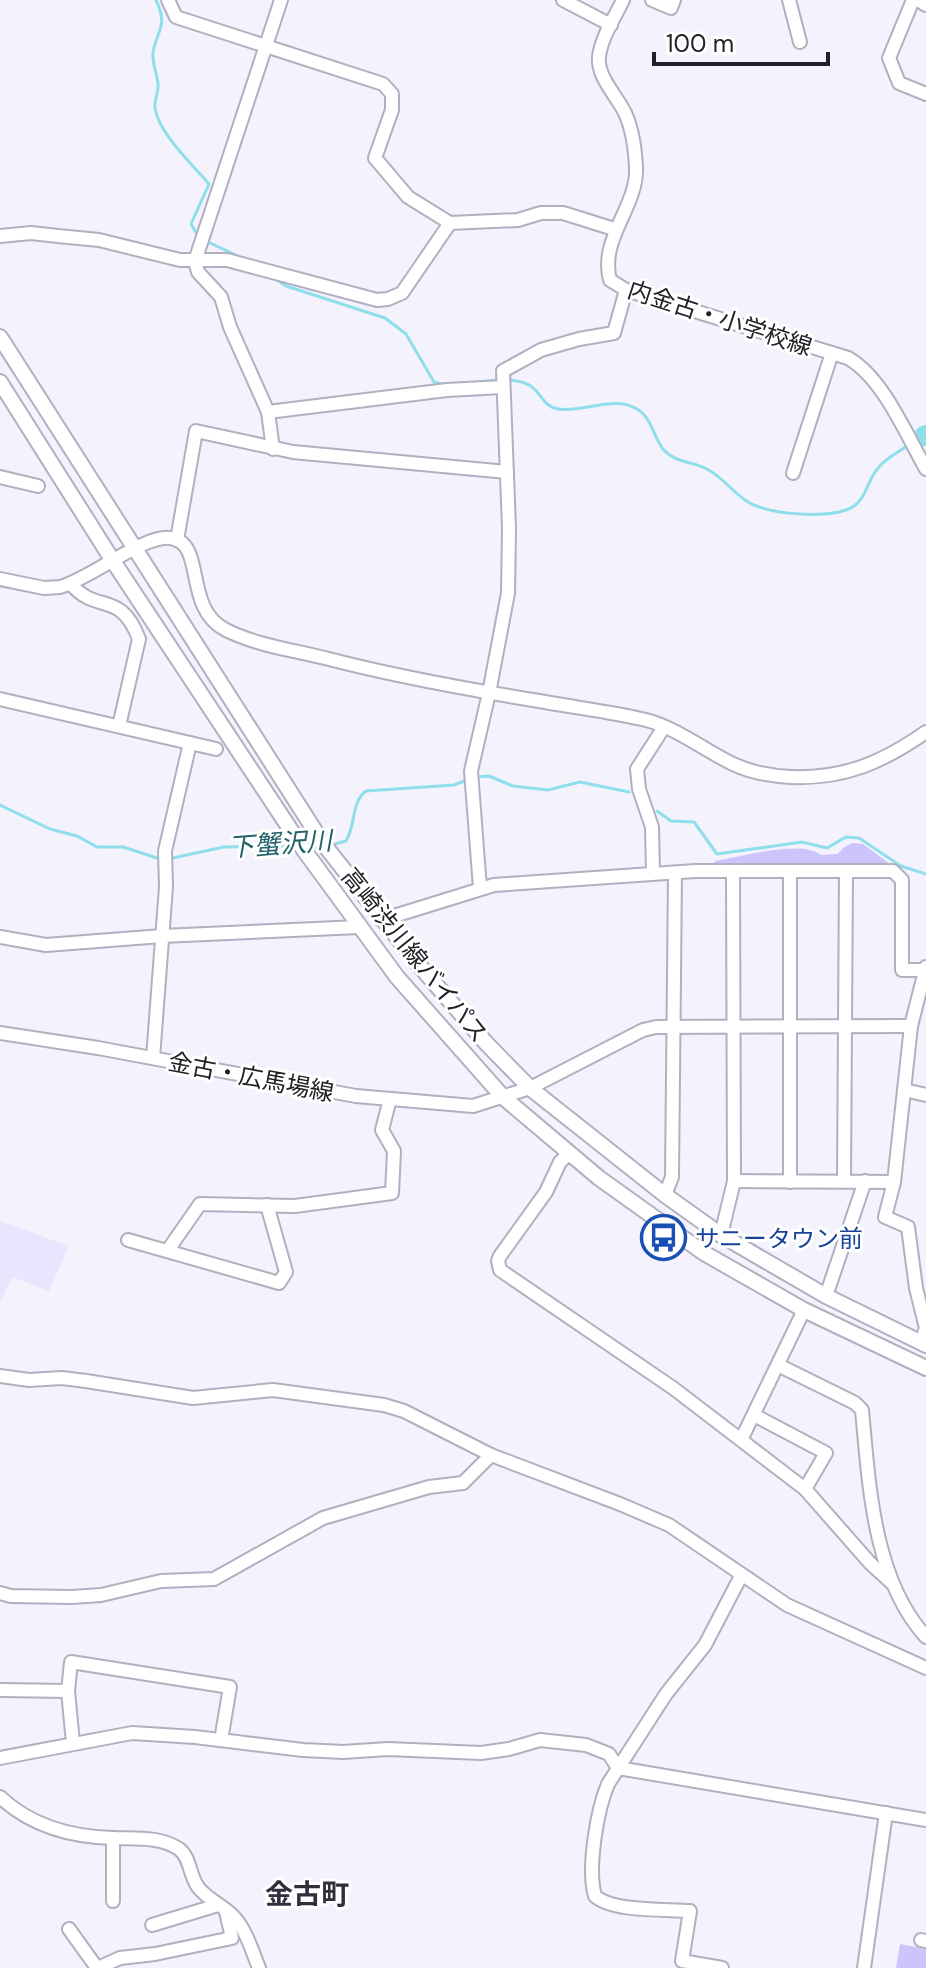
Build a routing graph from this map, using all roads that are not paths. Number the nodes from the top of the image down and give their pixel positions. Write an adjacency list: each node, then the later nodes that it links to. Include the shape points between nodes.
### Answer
1 (168, 0): 13 (street, via 176,17)
2 (281, 0): 13 (street)
3 (563, 0): 11 (street)
4 (623, 0): 11 (street, 内金古・小学校線)
5 (652, 0): 6 (street, via 671,8)
6 (674, 0)
7 (789, 0): 12 (street)
8 (913, 0): 14 (street, via 889,58 899,83)
9 (920, 0): 10 (main road)
10 (926, 4)
11 (611, 25): 16 (street, 内金古・小学校線, via 598,60 632,133 636,172 628,204)
12 (800, 42)
13 (266, 44): 15 (street, via 383,84 392,94 392,110 375,158 408,197); 18 (street)
14 (926, 94)
15 (450, 223): 16 (street, via 563,213); 18 (street, via 402,293 388,299 227,260)
16 (614, 229): 19 (street, 内金古・小学校線, via 607,270 610,280)
17 (0, 236): 18 (street, via 31,233 99,240)
18 (195, 261): 24 (street, via 198,272 221,297)
19 (626, 290): 21 (street, 内金古・小学校線); 23 (street, via 614,333 541,350 503,371)
20 (0, 337): 32 (main road, 高崎渋川線バイパス)
21 (832, 353): 26 (street, 内金古・小学校線, via 869,374); 28 (street)
22 (0, 382): 33 (main road, 高崎渋川線バイパス)
23 (503, 387): 24 (street); 27 (street)
24 (268, 412): 25 (street)
25 (273, 449): 27 (street); 31 (street, via 196,431)
26 (926, 469)
27 (507, 472): 36 (street, via 508,593)
28 (793, 473)
29 (0, 477): 30 (street)
30 (38, 486)
31 (177, 540): 32 (street, via 161,539); 36 (street, via 193,558 205,610 228,631 376,671)
32 (135, 549): 33 (street); 49 (main road, 高崎渋川線バイパス, via 322,842)
33 (113, 561): 35 (street); 50 (main road, 高崎渋川線バイパス)
34 (0, 579): 35 (street, via 44,588)
35 (71, 584): 38 (street, via 81,597 120,607 139,639)
36 (489, 693): 39 (street); 48 (street, via 471,771)
37 (0, 699): 38 (street)
38 (119, 726): 41 (street)
39 (664, 727): 40 (street, via 734,764 801,777 830,776 873,764); 46 (street, via 637,769 652,827)
40 (926, 732)
41 (190, 743): 42 (street); 51 (street, via 165,851)
42 (216, 749)
43 (733, 871): 45 (street); 47 (street); 57 (street)
44 (846, 871): 45 (street); 53 (street, via 893,871 902,880 902,970); 54 (street)
45 (790, 872): 58 (street)
46 (653, 873): 47 (street); 48 (street)
47 (675, 874): 56 (street)
48 (480, 888): 49 (street)
49 (381, 920): 61 (main road, 高崎渋川線バイパス)
50 (359, 927): 51 (street); 64 (main road, 高崎渋川線バイパス)
51 (162, 936): 52 (street, via 46,945); 60 (street)
52 (0, 937)
53 (926, 968): 55 (street)
54 (846, 1026): 55 (street, 金古・広馬場線); 58 (street, 金古・広馬場線); 68 (street)
55 (911, 1026): 62 (street)
56 (675, 1027): 57 (street, 金古・広馬場線); 61 (street, 金古・広馬場線, via 643,1030); 72 (street, via 672,1177)
57 (733, 1027): 58 (street, 金古・広馬場線); 67 (street)
58 (790, 1027): 70 (street)
59 (0, 1033): 60 (street, 金古・広馬場線)
60 (153, 1058): 65 (street, 金古・広馬場線)
61 (530, 1088): 64 (street, 金古・広馬場線); 72 (main road, 高崎渋川線バイパス)
62 (904, 1090): 63 (street); 71 (street)
63 (926, 1095)
64 (503, 1097): 65 (street, 金古・広馬場線, via 473,1106); 66 (main road, 高崎渋川線バイパス)
65 (390, 1099): 73 (street, via 382,1130 394,1151 392,1193)
66 (570, 1153): 78 (main road, 高崎渋川線バイパス, via 704,1253); 84 (street, via 500,1256 500,1270)
67 (734, 1181): 70 (street); 74 (street)
68 (844, 1181): 69 (street); 70 (street)
69 (865, 1181): 71 (street); 77 (street)
70 (790, 1182)
71 (894, 1182): 79 (street, via 885,1217 908,1227 926,1328)
72 (665, 1195): 74 (main road, 高崎渋川線バイパス)
73 (267, 1205): 76 (street, via 200,1204); 76 (street, via 286,1272 279,1283)
74 (721, 1235): 77 (main road, 高崎渋川線バイパス)
75 (128, 1240): 76 (street)
76 (168, 1250)
77 (826, 1296): 79 (main road, 高崎渋川線バイパス)
78 (804, 1310): 80 (street); 81 (main road, 高崎渋川線バイパス)
79 (924, 1344)
80 (778, 1365): 83 (street); 88 (street, via 862,1410 883,1562)
81 (926, 1368)
82 (0, 1376): 85 (street, via 62,1378 175,1397 273,1390 384,1405)
83 (754, 1415): 84 (street); 86 (street, via 826,1453)
84 (742, 1438): 86 (street)
85 (491, 1455): 87 (street, via 669,1525); 89 (street, via 463,1483 429,1487 323,1518 214,1579 161,1581 87,1596)
86 (805, 1489): 88 (street)
87 (741, 1576): 91 (street, via 787,1605); 97 (street, via 705,1645)
88 (892, 1583): 90 (street)
89 (0, 1593)
90 (926, 1637)
91 (926, 1668)
92 (0, 1690): 93 (street)
93 (68, 1691): 94 (street, via 71,1662 230,1687); 95 (street)
94 (221, 1740): 95 (street, via 132,1733); 97 (street, via 343,1752 481,1753 540,1740 565,1741 609,1754)
95 (73, 1743): 96 (street)
96 (0, 1758)
97 (618, 1768): 99 (street); 110 (street, via 597,1820 595,1896 614,1905 690,1911 682,1961)
98 (0, 1797): 101 (street, via 55,1830)
99 (886, 1813): 100 (street); 111 (street)
100 (926, 1820)
101 (113, 1838): 102 (street); 103 (street, via 164,1842 180,1850 196,1885)
102 (113, 1901)
103 (222, 1907): 104 (street); 106 (street, via 232,1938); 109 (street, via 242,1929)
104 (152, 1925)
105 (69, 1929): 107 (street)
106 (155, 1954): 107 (street, via 120,1958); 108 (street)
107 (98, 1968)
108 (158, 1968)
109 (259, 1968)
110 (722, 1968)
111 (864, 1968)

